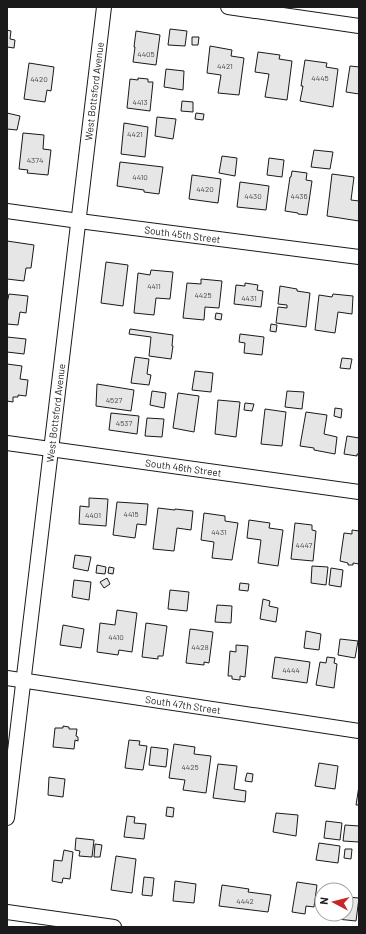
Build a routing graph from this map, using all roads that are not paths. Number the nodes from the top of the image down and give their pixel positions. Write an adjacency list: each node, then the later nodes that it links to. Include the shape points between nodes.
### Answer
1 (104, 7): 5 (street, West Bottsford Avenue)
2 (228, 7): 3 (street)
3 (359, 26)
4 (7, 211): 5 (street, South 45th Street)
5 (79, 221): 6 (street, South 45th Street); 8 (street, West Bottsford Avenue)
6 (359, 257)
7 (7, 444): 8 (street, South 46th Street)
8 (51, 450): 9 (street, South 46th Street); 11 (street, West Bottsford Avenue)
9 (359, 492)
10 (7, 678): 11 (street, South 47th Street)
11 (23, 680): 12 (street, South 47th Street); 13 (street, West Bottsford Avenue)
12 (359, 730)
13 (7, 818)
14 (7, 912): 15 (street)
15 (114, 927)

